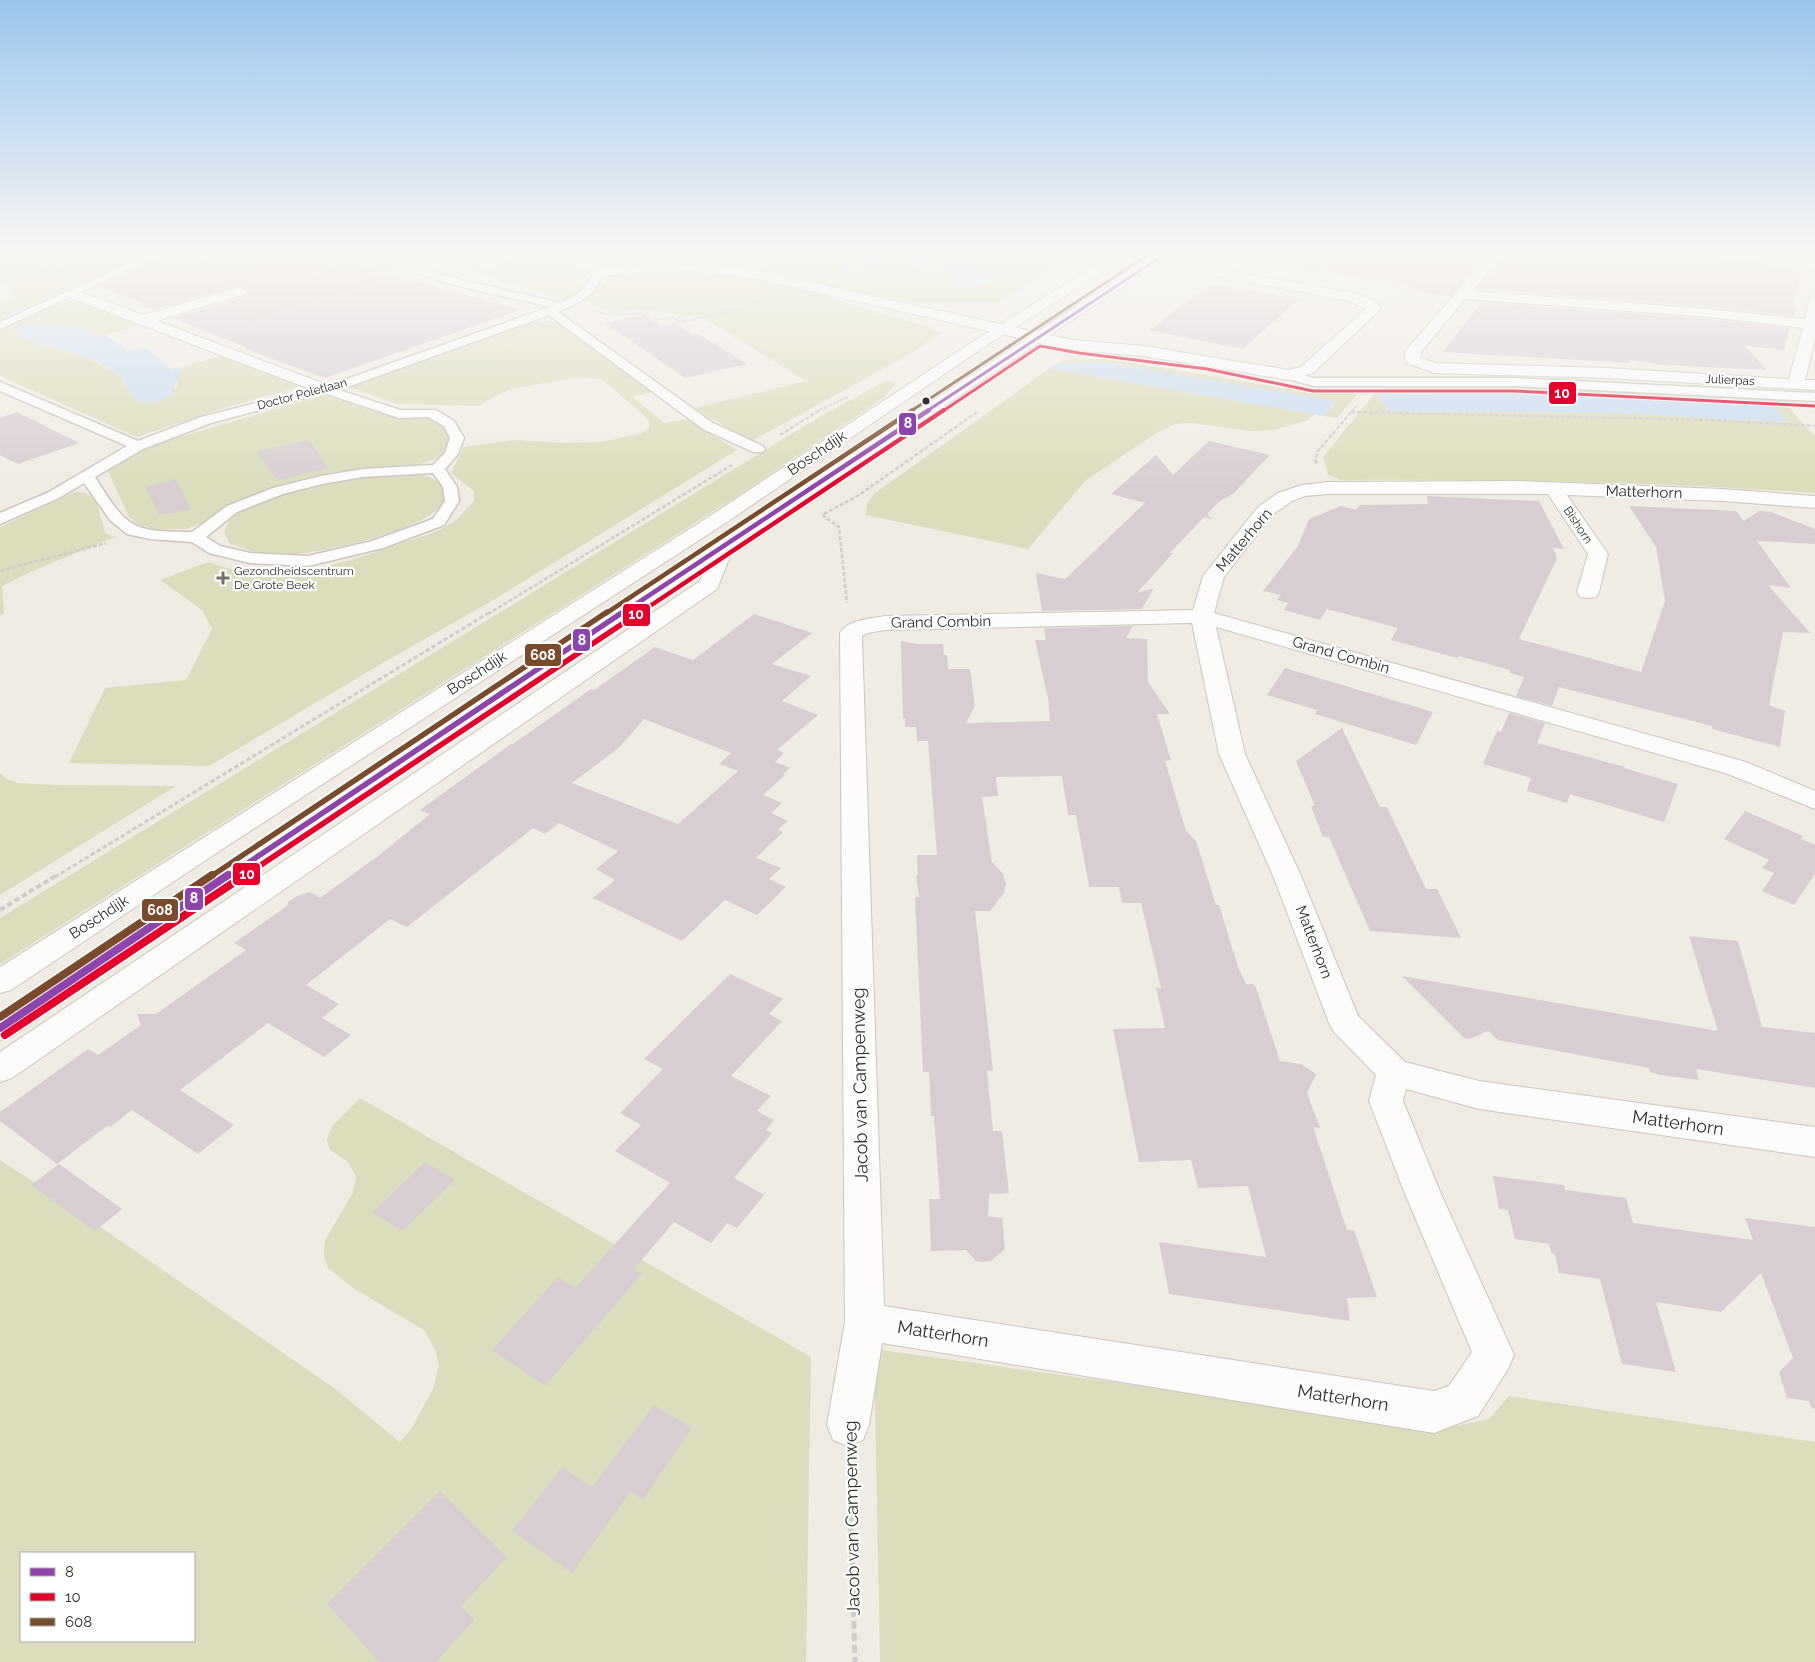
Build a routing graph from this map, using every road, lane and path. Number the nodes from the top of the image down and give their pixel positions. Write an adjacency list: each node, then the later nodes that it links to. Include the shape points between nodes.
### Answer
1 (173, 332): 16 (street)
2 (488, 332): 16 (lane, Doctor Poletlaan)
3 (592, 332): 21 (lane, via 708,426)
4 (1000, 332): 38 (street, Boschdijk, via 717,520)
5 (1039, 332): 9 (street)
6 (1349, 332): 11 (street, via 1307,370)
7 (1430, 332): 13 (street, Julierpas, via 1413,351 1413,360 1434,368 1607,373)
8 (1810, 332): 10 (street)
9 (1045, 333): 11 (street, via 1072,345 1144,351); 31 (street, Boschdijk)
10 (1808, 362): 13 (street)
11 (1289, 376): 12 (lane, Julierpas, via 1314,382)
12 (1376, 382): 17 (lane, Julierpas, via 1541,383); 18 (path)
13 (1796, 384): 14 (street)
14 (1815, 385)
15 (0, 386): 20 (lane)
16 (324, 389): 20 (lane, Doctor Poletlaan, via 206,420); 22 (lane, via 399,414 431,413 449,424 457,438 451,454)
17 (1815, 397)
18 (1351, 412): 19 (path, via 1709,420); 24 (path, via 1318,451 1315,460)
19 (1815, 426)
20 (138, 446): 23 (lane, Doctor Poletlaan)
21 (758, 449): 37 (path)
22 (437, 469): 30 (lane, via 363,473 287,489 232,509); 30 (lane, via 450,488 452,501 439,522 377,545 298,561 250,558 215,550)
23 (87, 476): 28 (lane, Doctor Poletlaan); 29 (lane, via 128,529)
24 (1328, 488): 25 (street, Matterhorn); 34 (street, Matterhorn, via 1302,491 1264,511 1214,576)
25 (1554, 488): 26 (street, Matterhorn); 33 (street, Bishorn, via 1598,554)
26 (1815, 502)
27 (822, 515): 35 (path, via 839,527)
28 (0, 519)
29 (144, 533): 30 (lane); 32 (path)
30 (196, 537)
31 (724, 544): 39 (street, Boschdijk); 40 (street, via 709,584)
32 (0, 571)
33 (1588, 592)
34 (1202, 616): 35 (street, Grand Combin, via 885,623 862,627); 36 (street, Grand Combin, via 1737,768); 41 (street, Matterhorn, via 1232,754 1288,878 1346,1023)
35 (851, 633): 43 (street, Jacob van Campenweg)
36 (1815, 801)
37 (0, 910)
38 (0, 982)
39 (0, 1028)
40 (0, 1070)
41 (1394, 1072): 42 (street, Matterhorn, via 1479,1095); 43 (street, Matterhorn, via 1386,1101 1494,1355 1463,1402 1434,1412)
42 (1815, 1142)
43 (865, 1322): 44 (street, Jacob van Campenweg)
44 (848, 1425): 45 (path, Jacob van Campenweg)
45 (855, 1662)

